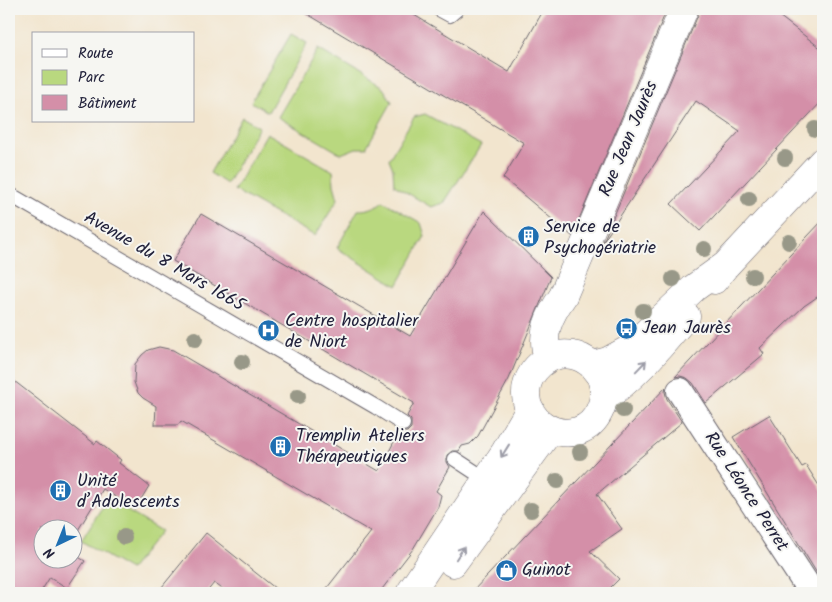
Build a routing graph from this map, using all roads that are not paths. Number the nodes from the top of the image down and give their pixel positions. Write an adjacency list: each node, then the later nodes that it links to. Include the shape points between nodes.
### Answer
1 (439, 9): 2 (lane, via 450,15)
2 (457, 9)
3 (684, 9): 7 (main road, Rue Jean Jaurès, via 563,296 551,313 544,347)
4 (823, 161): 6 (main road)
5 (9, 194): 11 (lane, Avenue du 8 Mars 1665)
6 (726, 265): 7 (main road, via 694,288 619,356); 9 (main road, one-way to 6, via 619,388 667,339)
7 (570, 359): 9 (main road, via 602,380); 10 (main road, via 536,367 528,380 526,395)
8 (680, 391): 17 (street, Rue Léonce Perret)
9 (604, 398): 12 (main road, via 600,412 579,431 564,433)
10 (530, 409): 12 (main road); 14 (main road, one-way to 14)
11 (403, 424)
12 (550, 430): 14 (main road)
13 (455, 459): 14 (lane)
14 (495, 486): 15 (main road); 16 (main road, one-way to 14, via 464,545)
15 (410, 593)
16 (432, 593)
17 (812, 593)

